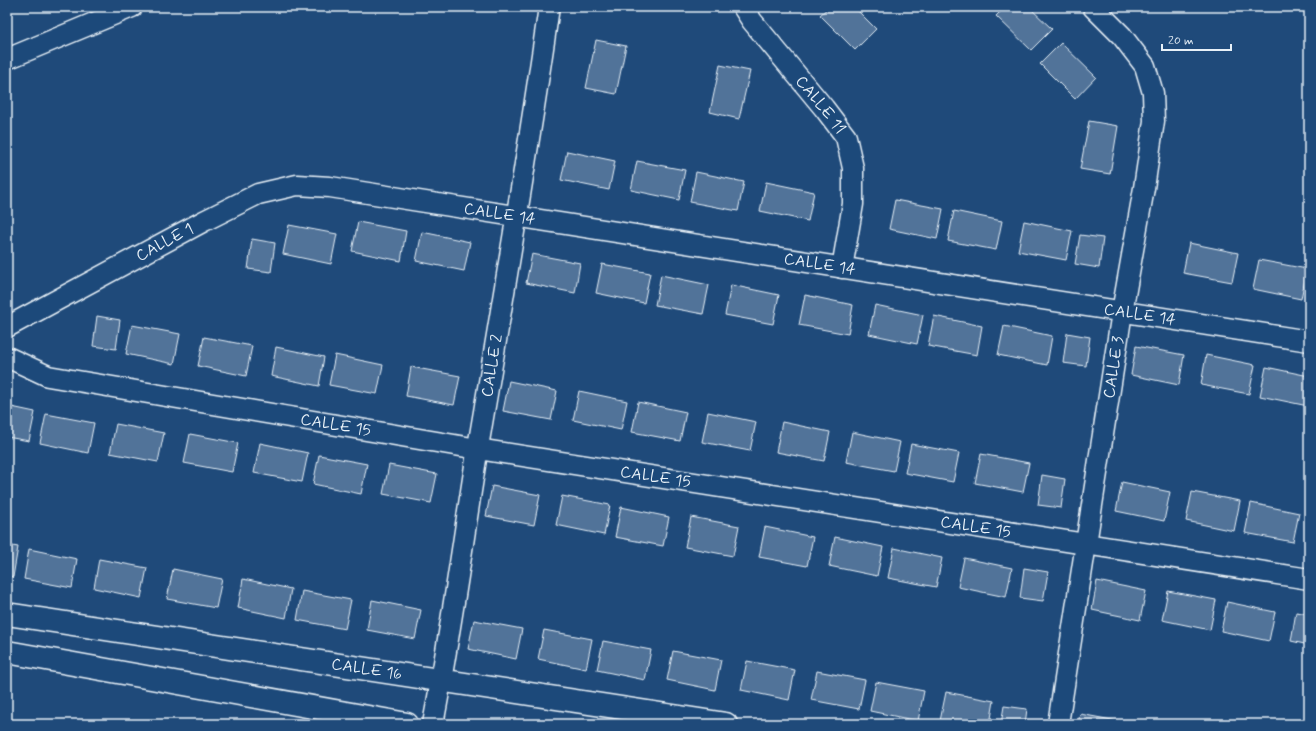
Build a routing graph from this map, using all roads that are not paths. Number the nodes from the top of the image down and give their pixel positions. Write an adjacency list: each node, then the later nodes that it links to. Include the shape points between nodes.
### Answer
1 (132, 7): 5 (street)
2 (549, 7): 7 (street, CALLE 2)
3 (743, 7): 8 (street, CALLE 11, via 846,137 853,168 853,204)
4 (1093, 7): 9 (street, CALLE 3, via 1122,36 1145,66 1153,93 1154,121 1151,144)
5 (7, 60)
6 (330, 186): 7 (street, CALLE 14); 10 (street, CALLE 1, via 297,185 258,194)
7 (518, 216): 8 (street, CALLE 14); 13 (street, CALLE 2)
8 (842, 268): 9 (street, CALLE 14)
9 (1122, 312): 11 (street, CALLE 14); 14 (street, CALLE 3)
10 (7, 327)
11 (1309, 341)
12 (7, 357): 13 (street, CALLE 15, via 48,376)
13 (478, 449): 14 (street, CALLE 15); 18 (street, CALLE 2)
14 (1085, 545): 15 (street, CALLE 15); 22 (street, CALLE 3)
15 (1309, 579)
16 (7, 614): 18 (street, CALLE 16)
17 (7, 652): 19 (street)
18 (441, 681): 20 (street, CALLE 2); 21 (street, CALLE 16)
19 (407, 724)
20 (433, 724)
21 (726, 724)
22 (1058, 724)

